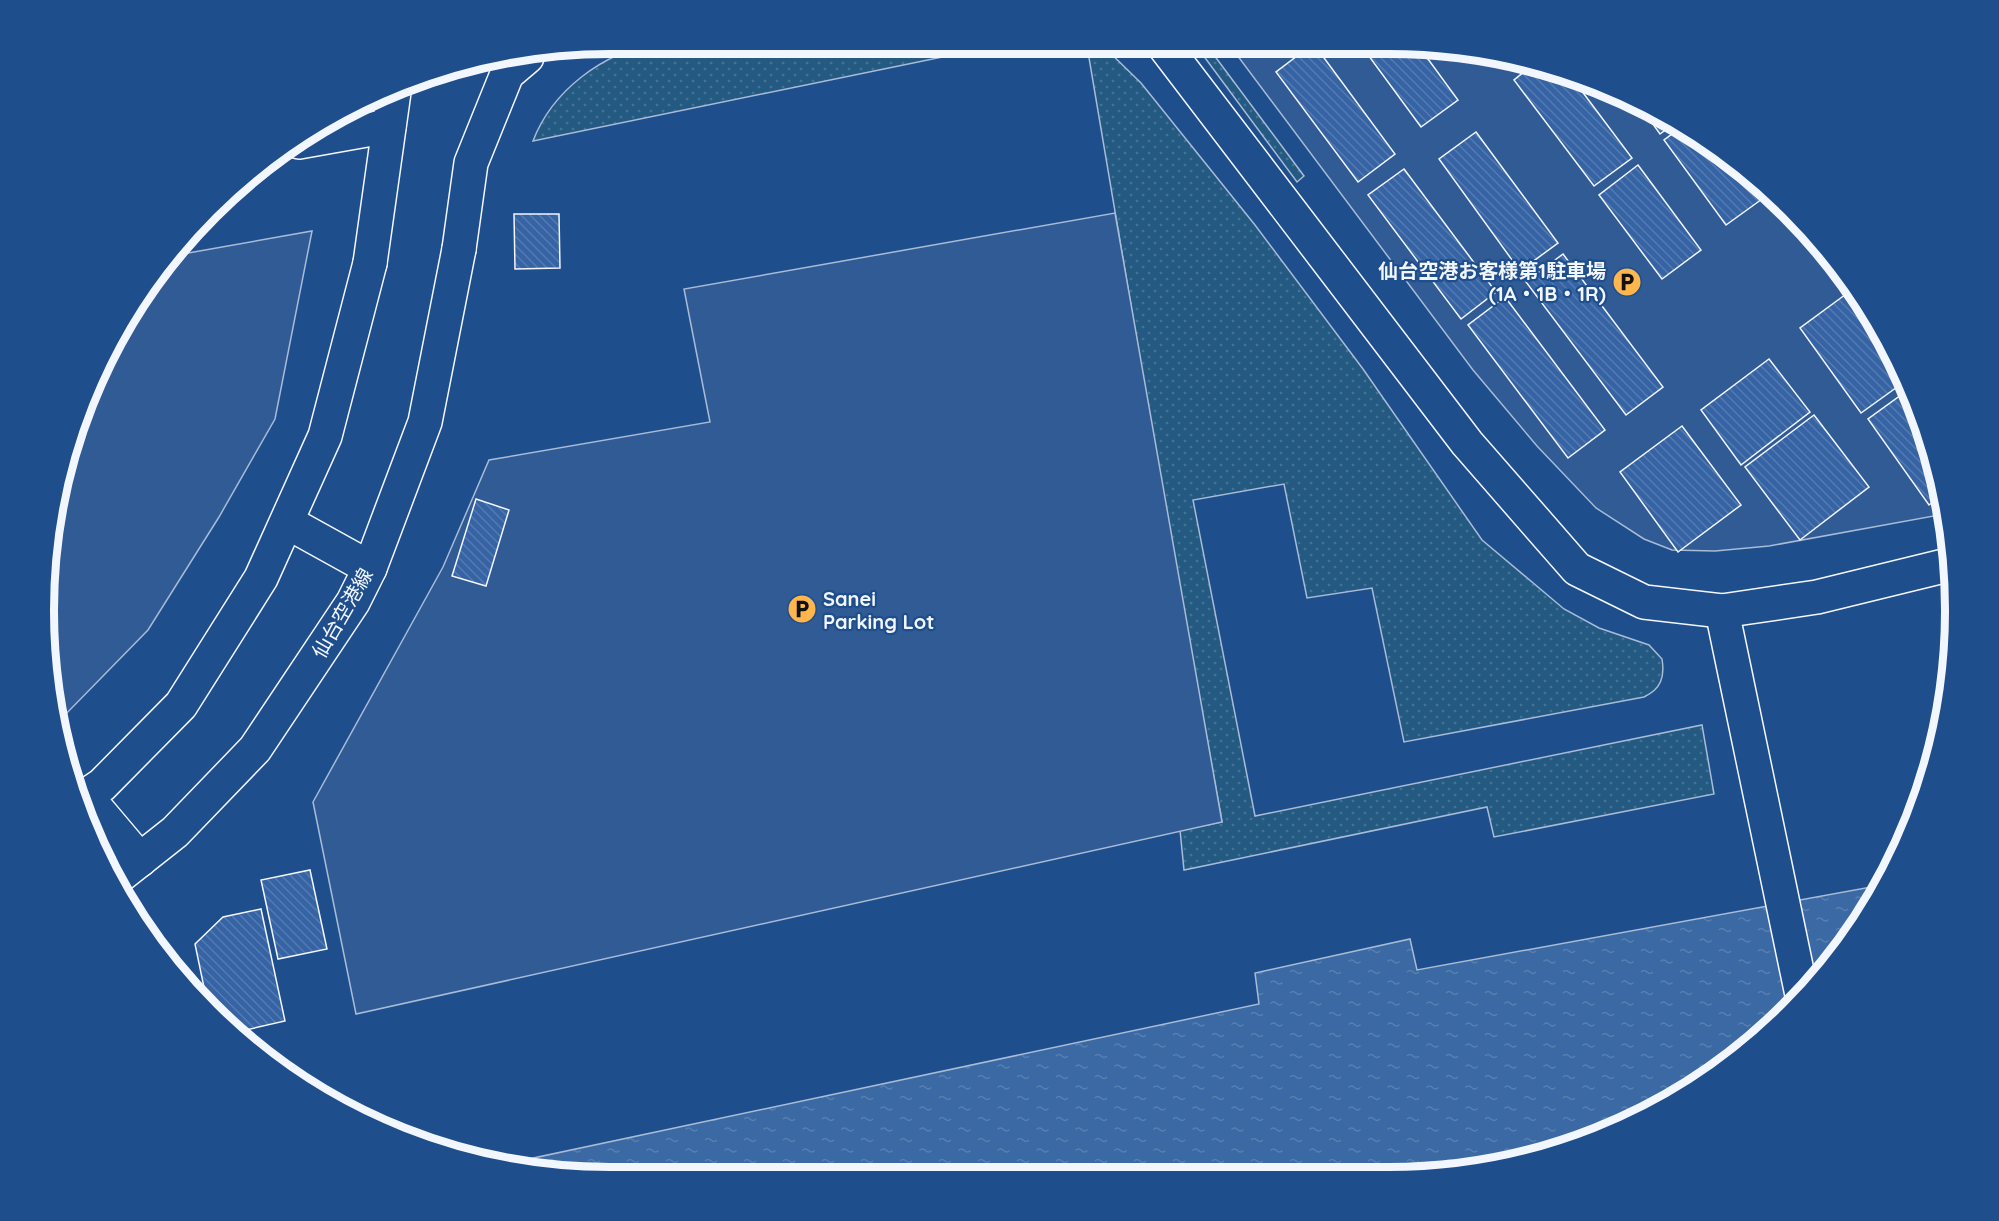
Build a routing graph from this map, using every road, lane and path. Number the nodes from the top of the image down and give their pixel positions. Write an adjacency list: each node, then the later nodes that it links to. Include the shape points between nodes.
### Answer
1 (1170, 54): 9 (street, via 1467,443 1577,569 1644,602)
2 (521, 62): 8 (street, 仙台空港線, via 507,74 471,163 459,249 425,422)
3 (393, 98): 4 (street)
4 (390, 126): 5 (street); 6 (street, via 370,263 325,436)
5 (316, 139)
6 (287, 522): 8 (street); 10 (street, via 261,578 181,705 102,785)
7 (1943, 566): 9 (street, via 1817,597)
8 (370, 568): 12 (street, 仙台空港線, via 353,602 255,749 175,832)
9 (1722, 612): 13 (street)
10 (86, 795)
11 (93, 814): 12 (street)
12 (129, 868)
13 (1800, 985)

